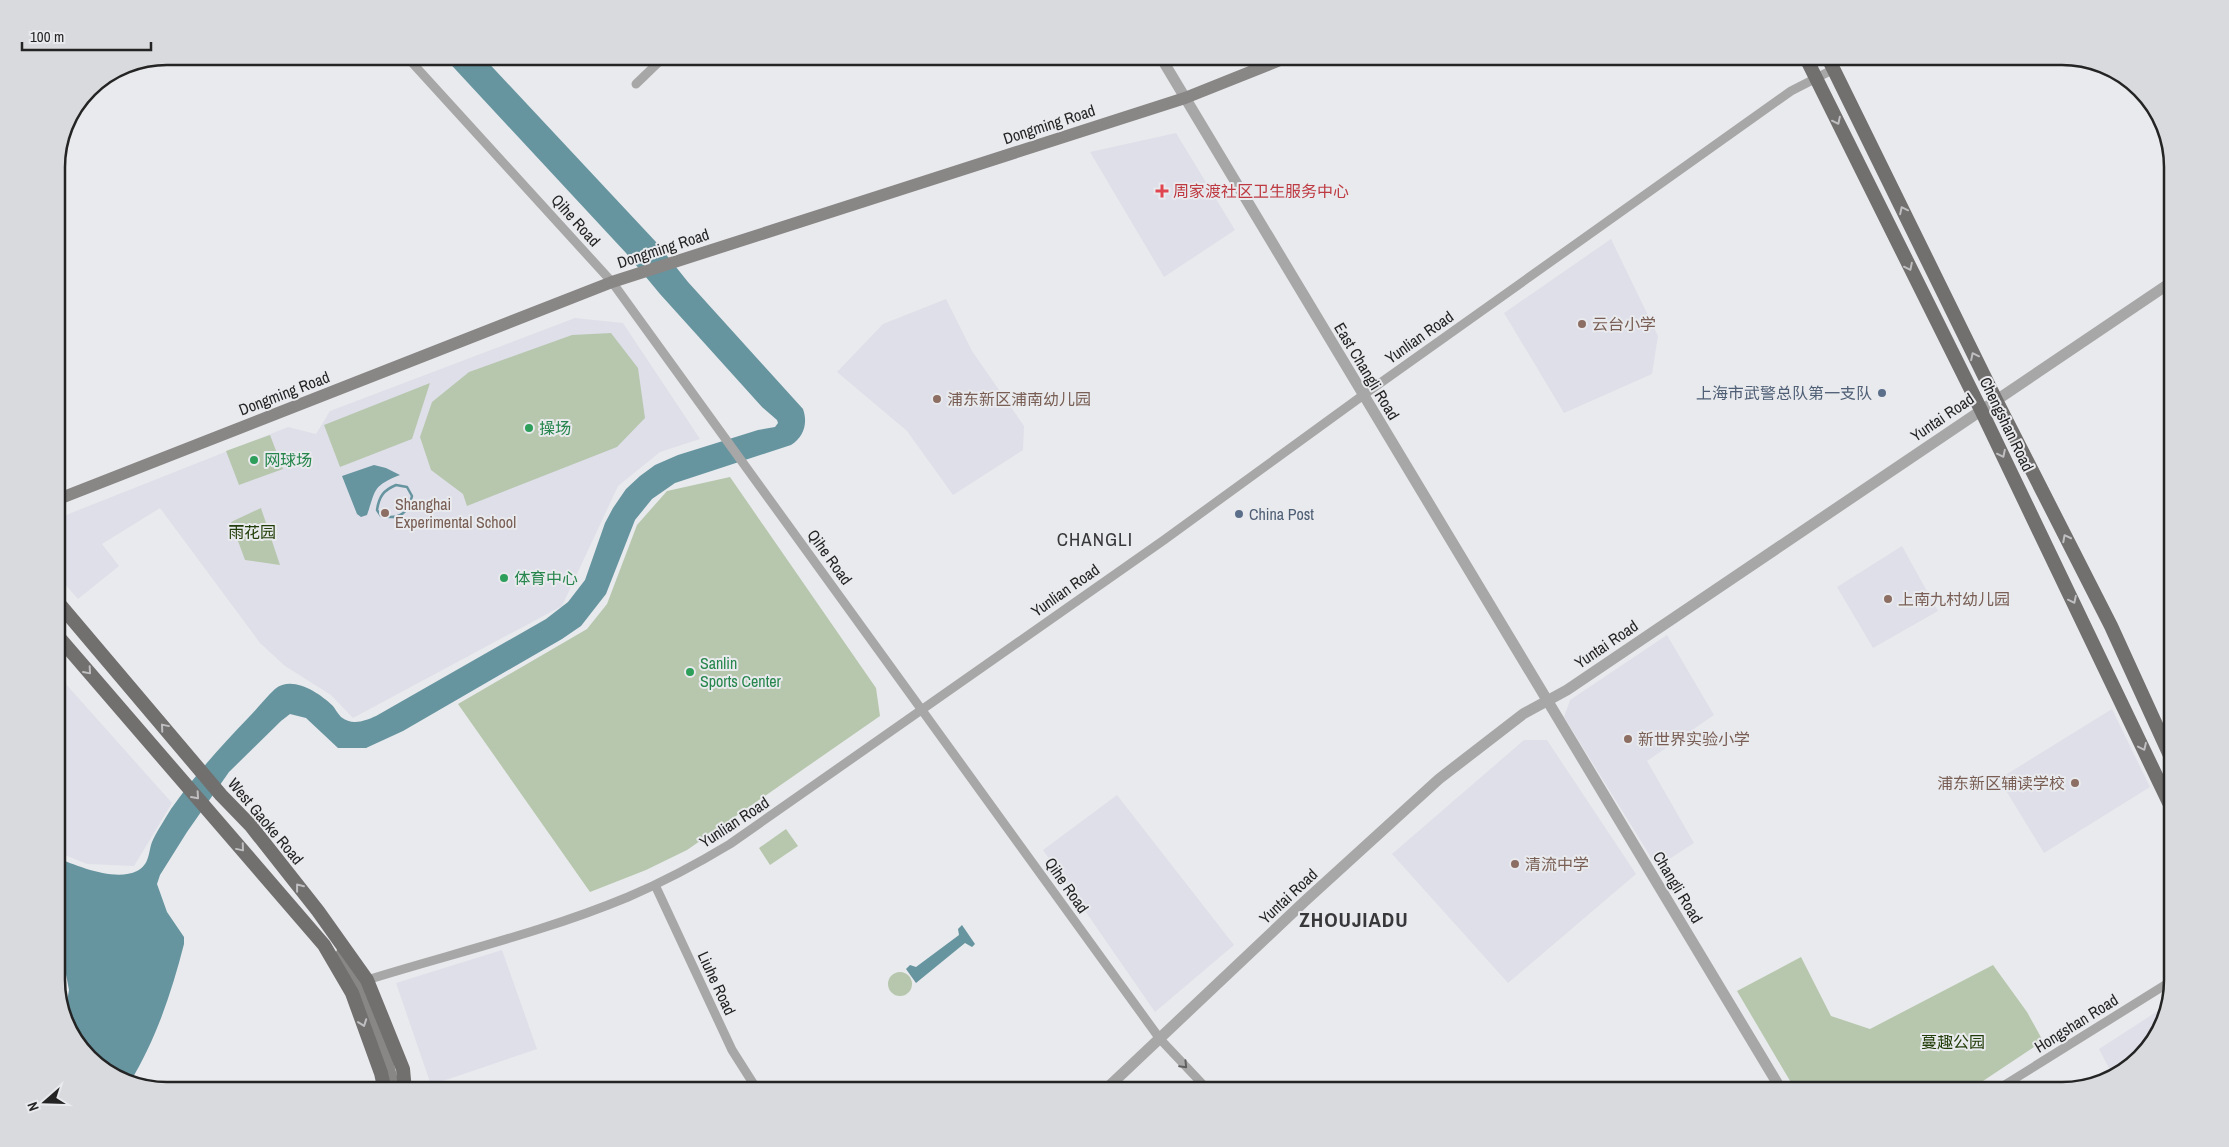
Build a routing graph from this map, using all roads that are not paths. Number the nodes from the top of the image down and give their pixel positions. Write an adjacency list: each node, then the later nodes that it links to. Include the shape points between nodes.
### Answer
1 (414, 65): 11 (street, Qihe Road)
2 (656, 65): 9 (street)
3 (1165, 65): 10 (street, East Changli Road)
4 (1268, 65): 10 (main road, Dongming Road)
5 (1809, 65): 8 (main road, Chengshan Road)
6 (1832, 65): 7 (main road, Chengshan Road)
7 (1834, 69): 8 (street, Yunlian Road); 14 (main road, Chengshan Road, one-way to 7)
8 (1815, 78): 13 (street, Yunlian Road, via 1790,91); 15 (main road, Chengshan Road, one-way to 15)
9 (636, 84)
10 (1185, 98): 11 (main road, Dongming Road); 13 (street, East Changli Road)
11 (612, 282): 16 (main road, Dongming Road); 20 (street, Qihe Road)
12 (2164, 286): 14 (street, Yuntai Road)
13 (1362, 396): 19 (street, East Changli Road); 20 (street, Yunlian Road)
14 (1996, 400): 15 (street, Yuntai Road); 21 (main road, Chengshan Road, one-way to 14, via 2111,626)
15 (1981, 410): 19 (street, Yuntai Road, via 1567,690); 22 (main road, Chengshan Road, one-way to 22)
16 (65, 496)
17 (65, 611): 24 (main road, West Gaoke Road, one-way to 17, via 251,826 195,765)
18 (65, 644): 28 (main road, one-way to 28, via 324,945 352,994)
19 (1546, 701): 27 (street, Yuntai Road, via 1523,714 1439,779); 34 (street, Changli Road)
20 (923, 710): 23 (street, Yunlian Road, via 730,844); 27 (street, Qihe Road)
21 (2164, 742)
22 (2164, 792)
23 (655, 885): 25 (street, Yunlian Road, via 572,918); 31 (street, Liuhe Road, via 732,1050)
24 (328, 926): 25 (main road, West Gaoke Road); 29 (main road, via 364,996)
25 (367, 980): 30 (main road, West Gaoke Road, via 403,1069)
26 (2164, 986): 35 (street, Hongshan Road)
27 (1160, 1039): 32 (street, Yuntai Road); 33 (street, Qihe Road, one-way to 33)
28 (383, 1082)
29 (392, 1082)
30 (404, 1082)
31 (752, 1082)
32 (1114, 1082)
33 (1201, 1082)
34 (1777, 1082)
35 (2010, 1082)

